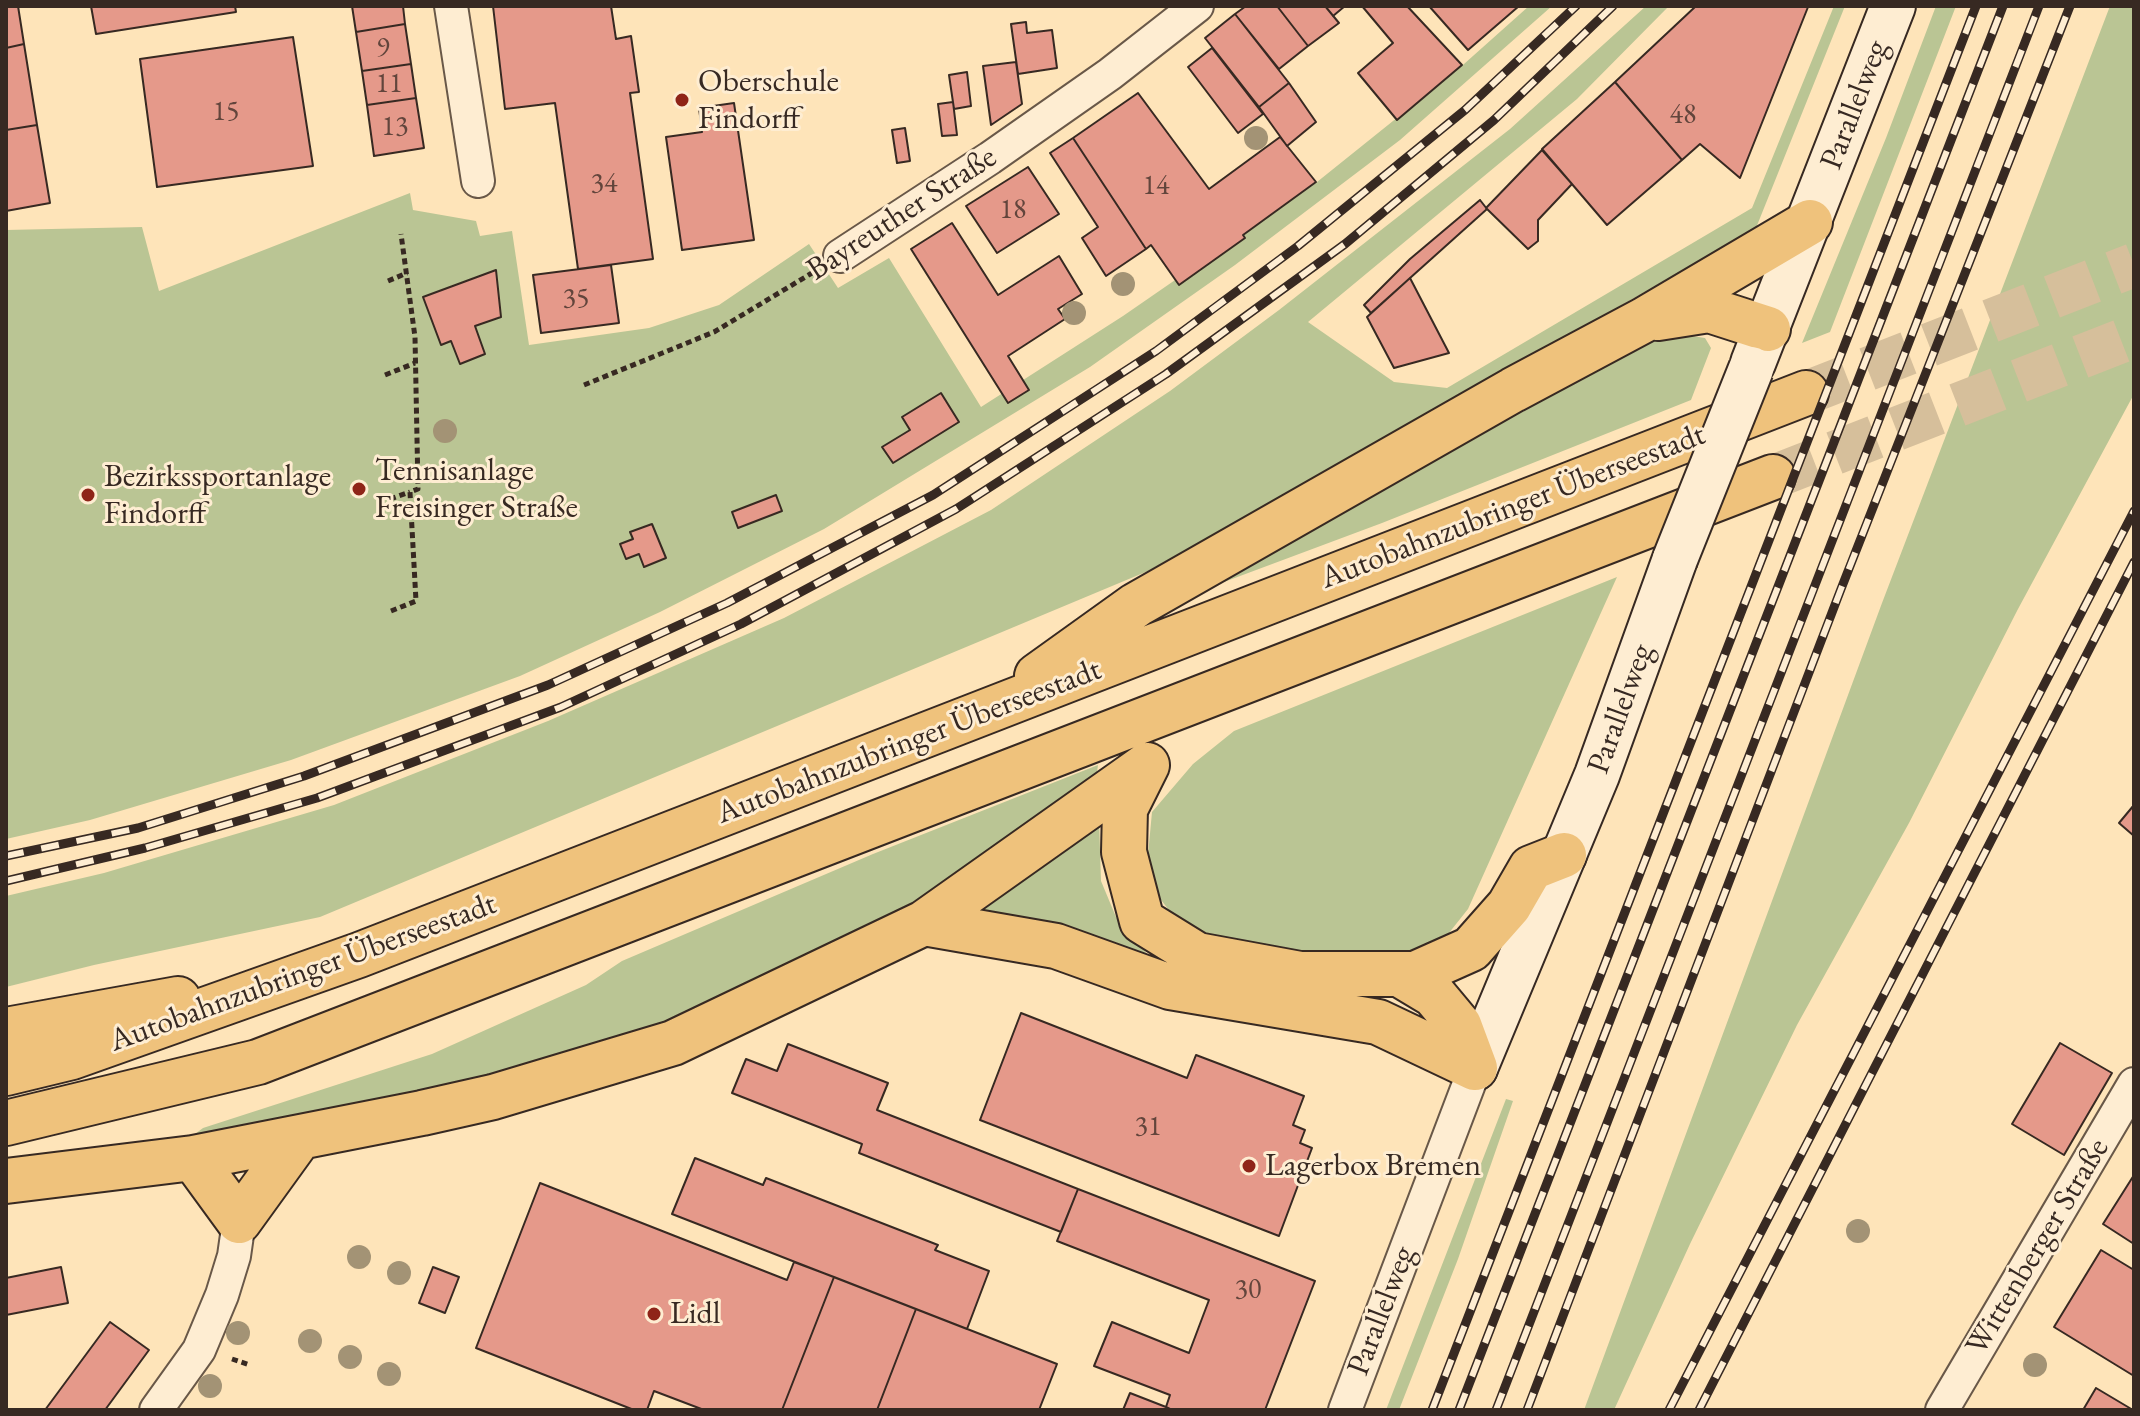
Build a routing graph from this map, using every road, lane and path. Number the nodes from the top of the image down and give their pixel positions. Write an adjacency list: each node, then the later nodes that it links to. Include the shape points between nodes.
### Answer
1 (451, 6): 4 (street)
2 (1197, 6): 7 (street, Bayreuther Straße, via 1110,74)
3 (1893, 6): 5 (street, Parallelweg)
4 (478, 181)
5 (1810, 222): 10 (highway); 11 (street, Parallelweg)
6 (401, 234): 8 (path)
7 (840, 256): 14 (path, Bayreuther Straße, via 714,332)
8 (407, 273): 9 (path); 12 (path)
9 (388, 281)
10 (1644, 320): 11 (highway, via 1709,310); 21 (highway, via 1136,605)
11 (1768, 329): 23 (street, Parallelweg, bridge)
12 (415, 363): 13 (path); 17 (path, via 418,489)
13 (385, 375)
14 (584, 385)
15 (1806, 393): 21 (highway, Autobahnzubringer Überseestadt)
16 (1773, 477): 20 (highway, Autobahnzubringer Überseestadt)
17 (410, 492): 18 (path); 19 (path, via 416,601)
18 (390, 499)
19 (391, 611)
20 (1228, 687): 22 (highway); 28 (highway, Autobahnzubringer Überseestadt)
21 (984, 714): 26 (highway, Autobahnzubringer Überseestadt)
22 (1147, 765): 24 (highway); 25 (highway, via 1125,809 1124,852 1142,921 1197,955 1300,974)
23 (1564, 855): 25 (highway, via 1531,868 1509,906 1471,949 1415,974); 29 (street, Parallelweg)
24 (924, 923): 29 (highway, via 1056,946 1170,987 1378,1022); 33 (highway, via 673,1043 493,1097)
25 (1399, 974): 29 (highway, via 1434,995 1459,1025)
26 (279, 984): 27 (highway); 30 (highway, Autobahnzubringer Überseestadt, via 72,1057)
27 (6, 1030)
28 (258, 1062): 32 (highway, Autobahnzubringer Überseestadt); 35 (highway)
29 (1475, 1068): 39 (street, Parallelweg)
30 (6, 1073)
31 (2134, 1084): 40 (street, Wittenberger Straße)
32 (6, 1123)
33 (299, 1138): 34 (highway); 37 (highway)
34 (193, 1158): 36 (highway); 37 (highway)
35 (6, 1166)
36 (6, 1181)
37 (239, 1221): 38 (street, via 222,1295 199,1350)
38 (156, 1410)
39 (1345, 1410)
40 (1942, 1410)

